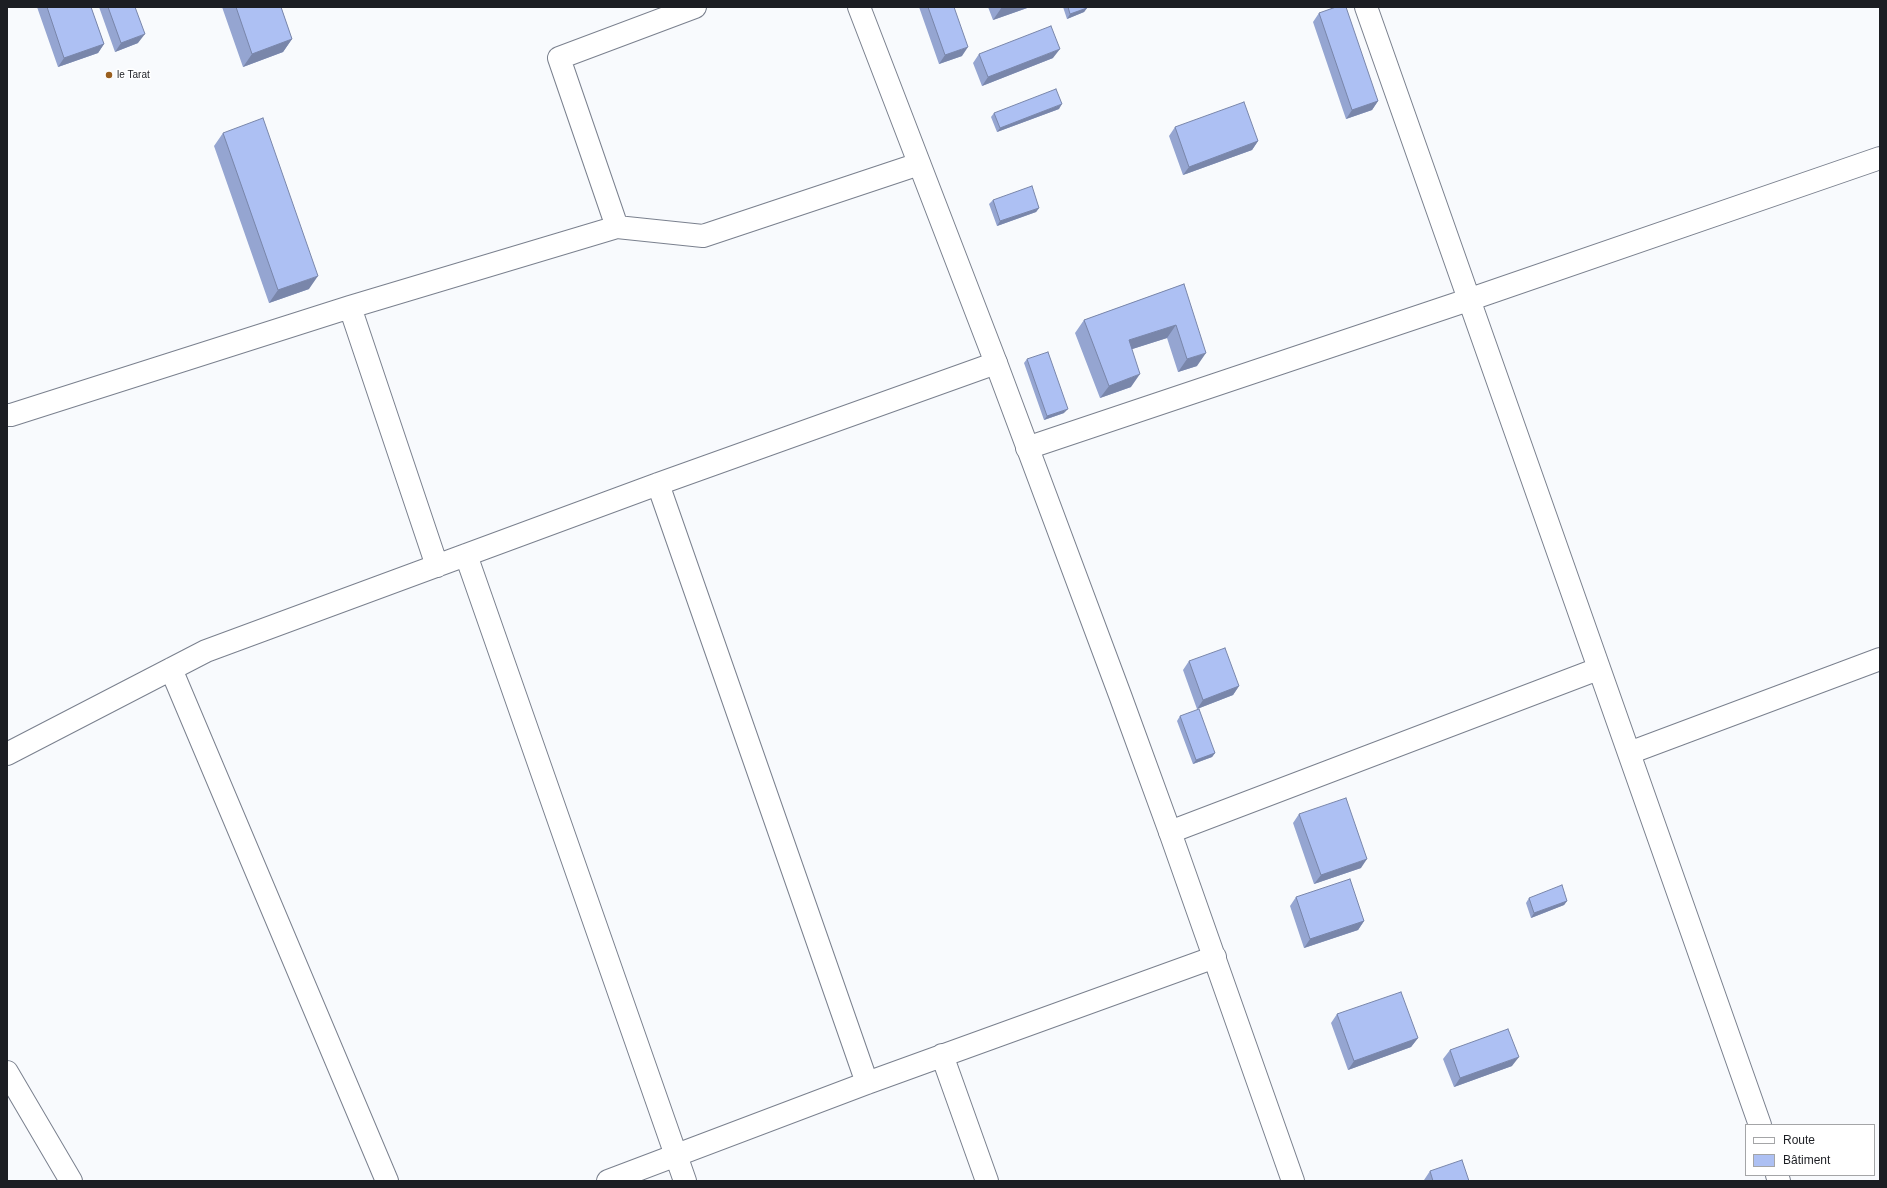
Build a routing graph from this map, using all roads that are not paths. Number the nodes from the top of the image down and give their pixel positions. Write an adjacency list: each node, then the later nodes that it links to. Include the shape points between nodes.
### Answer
1 (695, 7): 6 (street, via 559,58)
2 (859, 7): 5 (street)
3 (1366, 7): 7 (street)
4 (1880, 158): 7 (street)
5 (919, 164): 6 (street, via 703,236); 9 (street)
6 (617, 227): 8 (street)
7 (1468, 300): 11 (street); 17 (street)
8 (350, 308): 10 (street, via 11,415); 14 (street)
9 (996, 363): 11 (street); 12 (street)
10 (7, 414)
11 (1027, 448): 20 (street)
12 (658, 484): 13 (street); 24 (street)
13 (466, 555): 14 (street); 26 (street)
14 (437, 566): 16 (street, via 206,651)
15 (1880, 659): 18 (street)
16 (171, 669): 19 (street); 28 (street)
17 (1598, 669): 18 (street); 20 (street)
18 (1628, 753): 25 (street)
19 (7, 754)
20 (1170, 832): 21 (street)
21 (1215, 957): 22 (street); 32 (street)
22 (942, 1055): 24 (street); 31 (street)
23 (7, 1072): 27 (street)
24 (867, 1083): 26 (street)
25 (1760, 1124)
26 (676, 1154): 29 (street); 30 (street)
27 (71, 1181)
28 (387, 1181)
29 (608, 1181)
30 (686, 1181)
31 (987, 1181)
32 (1293, 1181)

